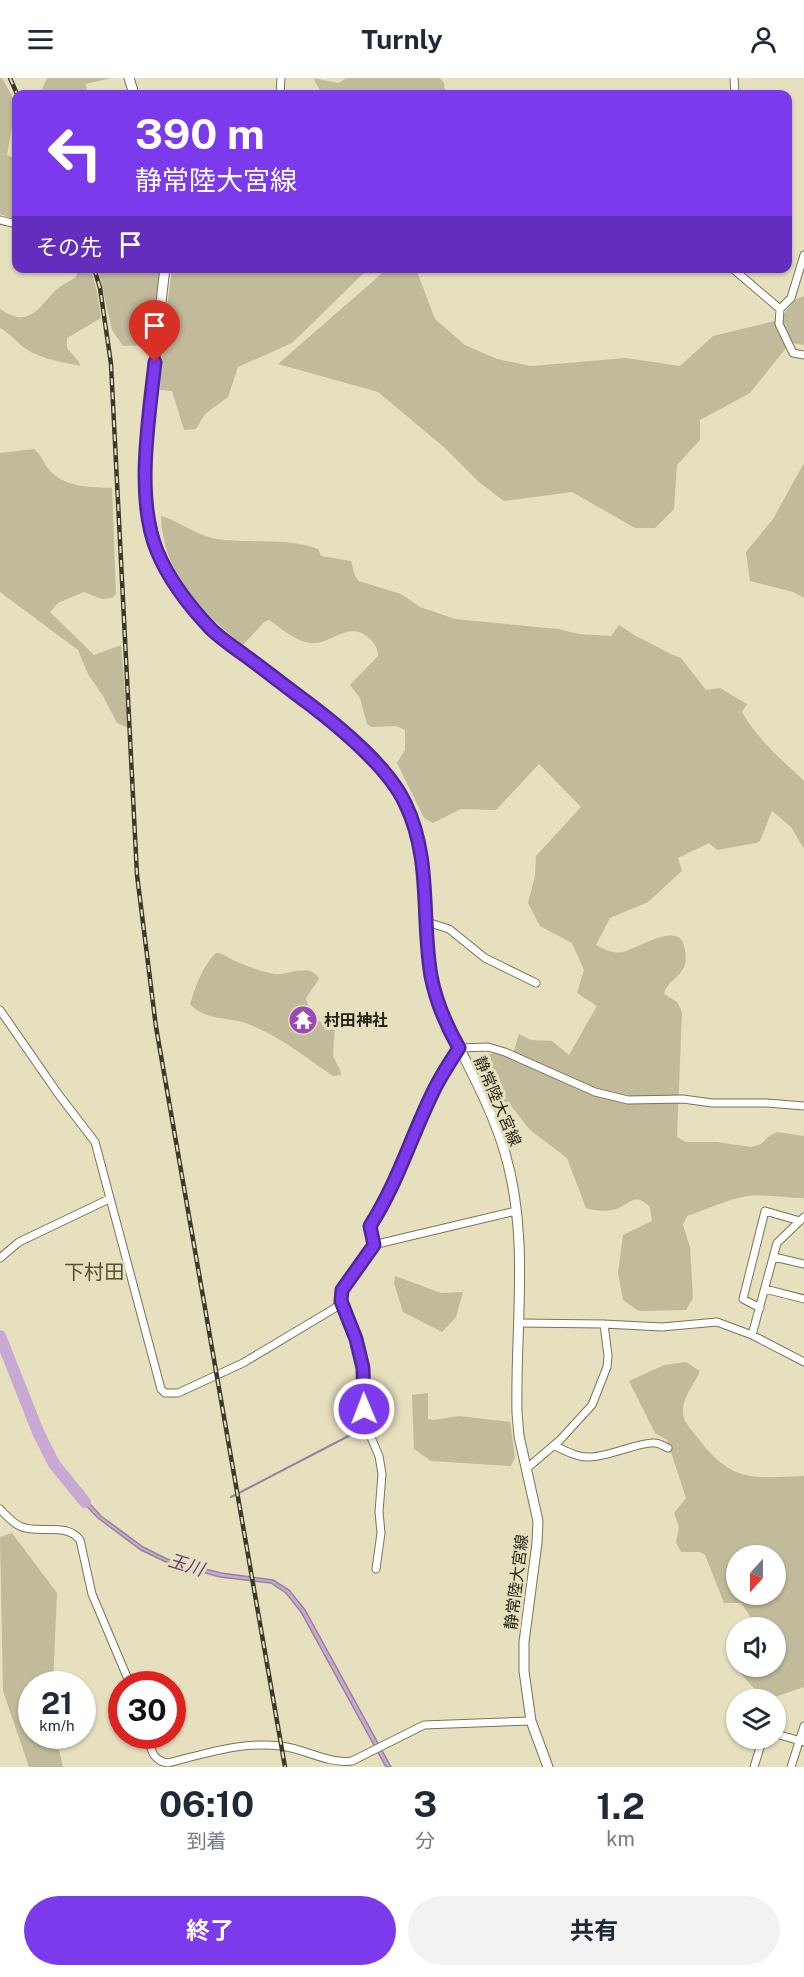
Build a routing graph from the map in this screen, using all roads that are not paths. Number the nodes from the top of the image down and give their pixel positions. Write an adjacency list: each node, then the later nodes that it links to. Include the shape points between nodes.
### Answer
1 (804, 255): 4 (street, via 791,298)
2 (164, 273): 6 (main road, 静常陸大宮線, via 145,456 148,510 156,550 177,588 212,630 340,727 405,801 422,853)
3 (738, 273): 4 (street)
4 (780, 309): 5 (street, via 779,324 790,349)
5 (804, 356)
6 (428, 922): 7 (street, via 448,929 485,958); 9 (main road, 静常陸大宮線, via 428,956 435,993)
7 (536, 983)
8 (0, 1010): 11 (street, via 95,1142)
9 (459, 1048): 10 (street, via 488,1047 505,1052 618,1099); 12 (main road, 静常陸大宮線, via 496,1125); 14 (street, via 433,1090 404,1162 370,1226)
10 (804, 1106)
11 (109, 1199): 16 (street, via 19,1242); 20 (street, via 165,1393 177,1394 243,1363)
12 (516, 1210): 14 (street); 22 (main road, 静常陸大宮線)
13 (802, 1219): 15 (street, via 777,1243); 21 (street, via 765,1211 743,1299)
14 (374, 1245): 20 (street, via 342,1290)
15 (774, 1257): 17 (street); 18 (street)
16 (0, 1258)
17 (804, 1264)
18 (765, 1289): 19 (street); 21 (street)
19 (804, 1299)
20 (341, 1301): 30 (street, via 363,1368 367,1428 382,1474)
21 (760, 1308): 24 (street)
22 (519, 1323): 23 (street); 28 (main road, 静常陸大宮線, via 517,1413)
23 (604, 1324): 24 (street, via 662,1327 717,1322); 26 (street, via 608,1356 604,1376 592,1405)
24 (752, 1335): 25 (street)
25 (804, 1362)
26 (555, 1446): 27 (street, via 586,1457 649,1443); 28 (street)
27 (668, 1448)
28 (526, 1469): 32 (main road, 静常陸大宮線, via 538,1521 524,1642)
29 (0, 1509): 31 (street, via 18,1526 75,1533 92,1594)
30 (376, 1569)
31 (125, 1671)
32 (531, 1721): 38 (street, via 424,1725); 39 (main road, 静常陸大宮線)
33 (804, 1726): 35 (street)
34 (786, 1737): 35 (street)
35 (802, 1742): 41 (street)
36 (151, 1749): 38 (street, via 154,1757 168,1763 248,1745 281,1746 340,1762)
37 (760, 1749): 40 (street)
38 (356, 1762)
39 (548, 1767)
40 (754, 1767)
41 (791, 1767)

